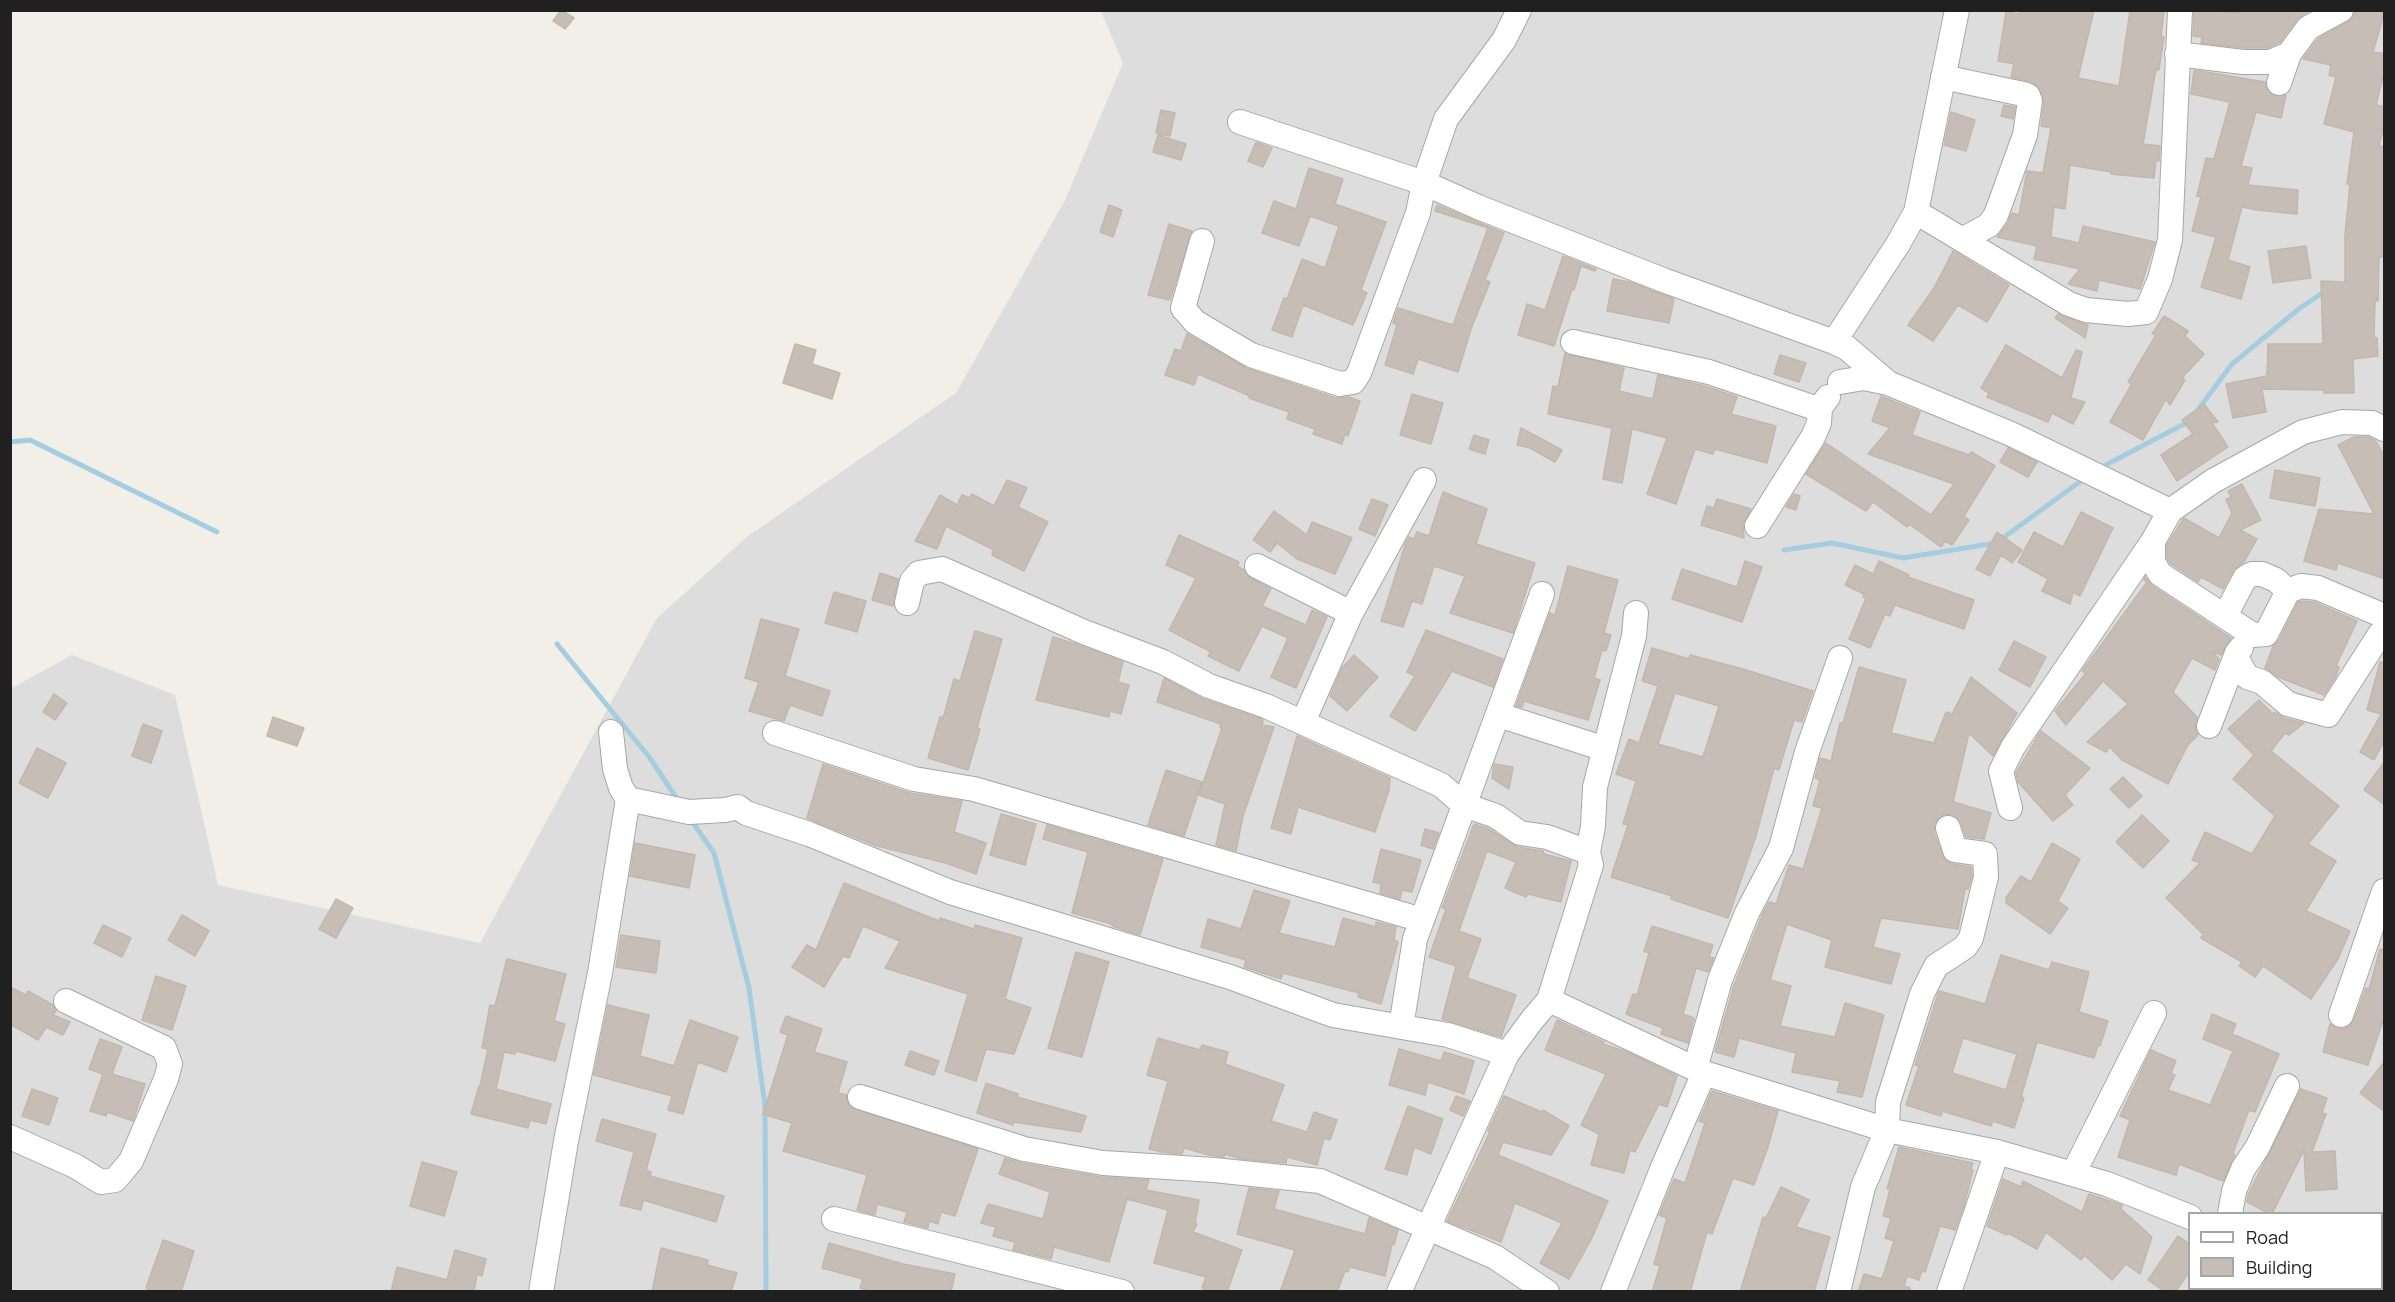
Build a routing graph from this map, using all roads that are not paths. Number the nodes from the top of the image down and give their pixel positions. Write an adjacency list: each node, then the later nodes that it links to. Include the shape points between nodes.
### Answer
1 (1520, 10): 10 (street, via 1504,40 1446,119)
2 (1957, 10): 7 (street)
3 (2180, 10): 5 (street)
4 (2341, 10): 6 (street, via 2308,28)
5 (2177, 54): 6 (street, via 2270,62); 12 (street, via 2170,240 2146,312 2086,310 2069,304)
6 (2289, 54): 8 (street)
7 (1943, 77): 11 (street); 12 (street, via 2023,93 2030,101 2025,135 1996,215 1989,225)
8 (2279, 83)
9 (1240, 122): 10 (street)
10 (1424, 183): 13 (street, via 1419,213 1353,382 1340,384 1251,355 1195,322 1183,308); 15 (street, via 1652,276)
11 (1916, 212): 12 (street); 15 (street)
12 (1962, 240)
13 (1202, 241)
14 (1573, 342): 18 (street, via 1709,372)
15 (1841, 345): 16 (street); 17 (street)
16 (1840, 382): 17 (street, via 1864,378); 18 (street)
17 (1888, 383): 21 (street, via 2010,434)
18 (1820, 408): 22 (street, via 1813,437)
19 (2385, 429): 21 (street, via 2372,423 2342,422 2303,432 2213,481)
20 (1424, 480): 28 (street)
21 (2169, 511): 23 (street)
22 (1757, 526)
23 (2153, 541): 30 (street, via 2153,562 2160,574); 44 (street, via 2013,747 2001,771)
24 (1257, 566): 28 (street)
25 (2288, 591): 30 (street, via 2276,580 2252,574 2245,578); 31 (street, via 2301,586 2318,588); 33 (street, via 2266,634)
26 (1542, 594): 36 (street)
27 (907, 603): 37 (street, via 912,581 919,573 942,569 1163,662 1209,686)
28 (1351, 613): 37 (street)
29 (1636, 613): 41 (street, via 1634,636)
30 (2225, 616): 33 (street)
31 (2385, 616)
32 (2385, 631): 34 (street, via 2328,715 2288,704 2262,682 2247,677)
33 (2253, 635): 34 (street)
34 (2237, 653): 38 (street)
35 (1840, 658): 55 (street, via 1807,752 1781,848 1747,913 1720,980)
36 (1499, 715): 41 (street); 43 (street)
37 (1303, 722): 43 (street, via 1441,785)
38 (2209, 726)
39 (611, 732): 42 (street, via 615,770)
40 (775, 733): 48 (street, via 914,779 974,789)
41 (1605, 749): 46 (street, via 1595,787)
42 (628, 799): 53 (street, via 688,812 739,807 950,891 1230,977 1333,1015); 66 (street)
43 (1464, 805): 46 (street, via 1496,816 1520,832); 48 (street)
44 (2010, 808)
45 (1948, 828): 58 (street, via 1955,850 1984,855 1986,877 1971,938 1965,947 1936,966 1922,993 1887,1102)
46 (1588, 852): 49 (street, via 1592,865)
47 (2385, 891): 52 (street)
48 (1422, 920): 53 (street, via 1415,939)
49 (1549, 1000): 54 (street); 55 (street)
50 (66, 1001): 59 (street, via 164,1048 170,1064 166,1079 131,1161 114,1180 101,1182)
51 (2154, 1013): 61 (street)
52 (2341, 1015)
53 (1401, 1027): 54 (street, via 1448,1035)
54 (1507, 1054): 65 (street)
55 (1700, 1071): 58 (street); 70 (street)
56 (2288, 1086): 62 (street, via 2258,1148 2243,1169)
57 (860, 1097): 65 (street, via 1036,1151 1103,1163 1320,1181)
58 (1887, 1130): 60 (street); 71 (street, via 1863,1186)
59 (10, 1137)
60 (1997, 1152): 61 (street); 72 (street)
61 (2073, 1174): 63 (street)
62 (2230, 1212)
63 (2188, 1216)
64 (834, 1219): 67 (street)
65 (1428, 1227): 68 (street); 69 (street, via 1495,1257)
66 (541, 1292)
67 (1122, 1292)
68 (1399, 1292)
69 (1547, 1292)
70 (1613, 1292)
71 (1838, 1292)
72 (1949, 1292)

